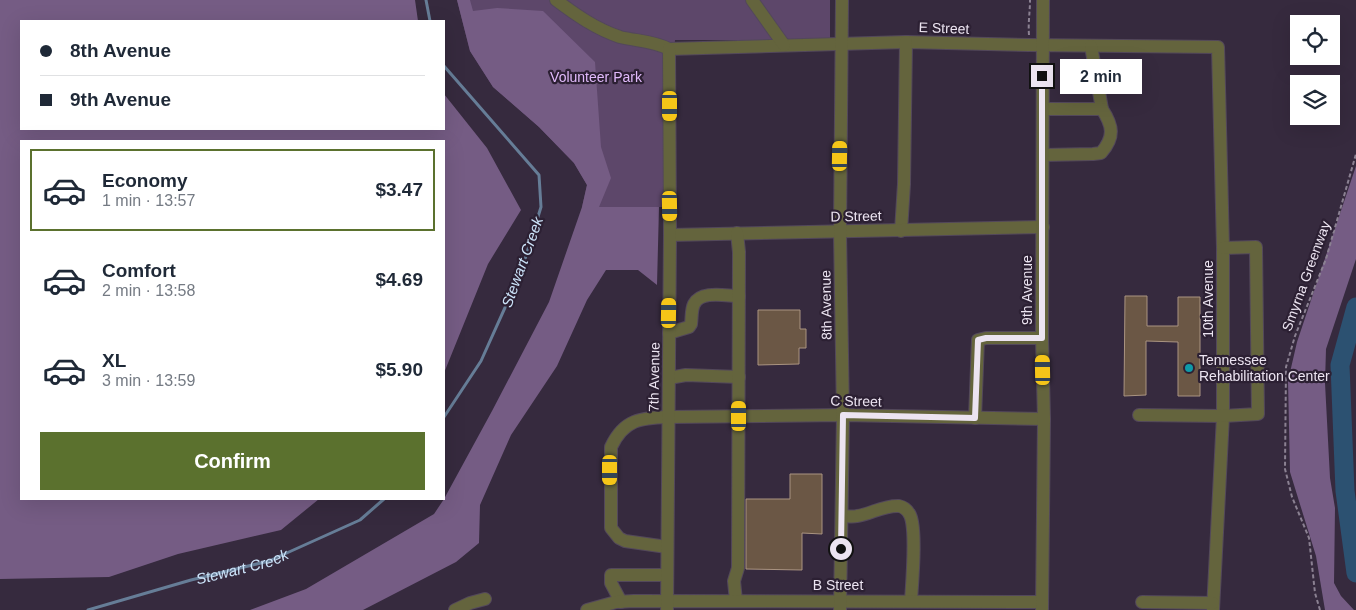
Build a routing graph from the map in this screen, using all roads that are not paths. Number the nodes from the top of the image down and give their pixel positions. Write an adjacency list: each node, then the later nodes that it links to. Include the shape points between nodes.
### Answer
1 (556, 0): 11 (street, via 582,20 620,36 661,44)
2 (752, 0): 8 (street)
3 (842, 0): 6 (street, 8th Avenue)
4 (1043, 0): 7 (street, 9th Avenue)
5 (906, 42): 6 (street, E Street); 7 (street, E Street); 16 (street)
6 (842, 43): 8 (street, E Street); 17 (street, 8th Avenue)
7 (1042, 44): 9 (street, E Street); 12 (street, 9th Avenue)
8 (784, 45): 11 (street, E Street)
9 (1091, 46): 10 (street, E Street); 13 (street)
10 (1218, 47): 20 (street, 10th Avenue)
11 (669, 49): 19 (street, 7th Avenue)
12 (1042, 109): 13 (street); 14 (street, 9th Avenue)
13 (1102, 109): 14 (street, via 1108,118 1111,139 1101,153)
14 (1042, 155): 15 (street, 9th Avenue)
15 (1043, 228): 16 (street, D Street); 23 (street, 9th Avenue)
16 (901, 230): 17 (street, D Street)
17 (840, 232): 18 (street, D Street); 26 (street, 8th Avenue)
18 (737, 234): 19 (street, D Street); 21 (street)
19 (670, 235): 22 (street, 7th Avenue)
20 (1223, 248): 29 (street, 10th Avenue); 29 (street, via 1256,247 1258,414)
21 (739, 296): 22 (street, via 707,295 694,304 688,327); 24 (street)
22 (669, 333): 25 (street, 7th Avenue)
23 (1042, 338): 31 (street, via 978,340); 32 (street, 9th Avenue)
24 (739, 377): 25 (street); 28 (street)
25 (669, 378): 30 (street, 7th Avenue)
26 (843, 415): 28 (street, C Street); 31 (street, C Street); 33 (street, 8th Avenue)
27 (1139, 415): 29 (street)
28 (739, 416): 30 (street, C Street); 37 (street)
29 (1223, 416): 46 (street, 10th Avenue)
30 (668, 417): 34 (street, 7th Avenue); 34 (street, C Street, via 642,418 625,426 614,440 610,454 611,528 625,541)
31 (975, 418): 32 (street, C Street)
32 (1044, 419): 45 (street, 9th Avenue)
33 (842, 516): 38 (street, via 858,516 880,508 899,506 906,509 910,514 913,536); 41 (street, 8th Avenue)
34 (667, 547): 35 (street, 7th Avenue)
35 (667, 575): 39 (street, via 611,575 611,584); 43 (street, 7th Avenue)
36 (485, 601): 47 (street)
37 (736, 601): 41 (street, B Street); 43 (street, B Street)
38 (911, 601): 42 (street, B Street); 44 (street, B Street)
39 (620, 602): 43 (street, B Street); 48 (street, B Street)
40 (1142, 602): 46 (street)
41 (840, 605): 42 (street, B Street)
42 (873, 605)
43 (666, 606)
44 (990, 606): 45 (street, B Street)
45 (1042, 606)
46 (1213, 606)
47 (455, 610)
48 (587, 610)

